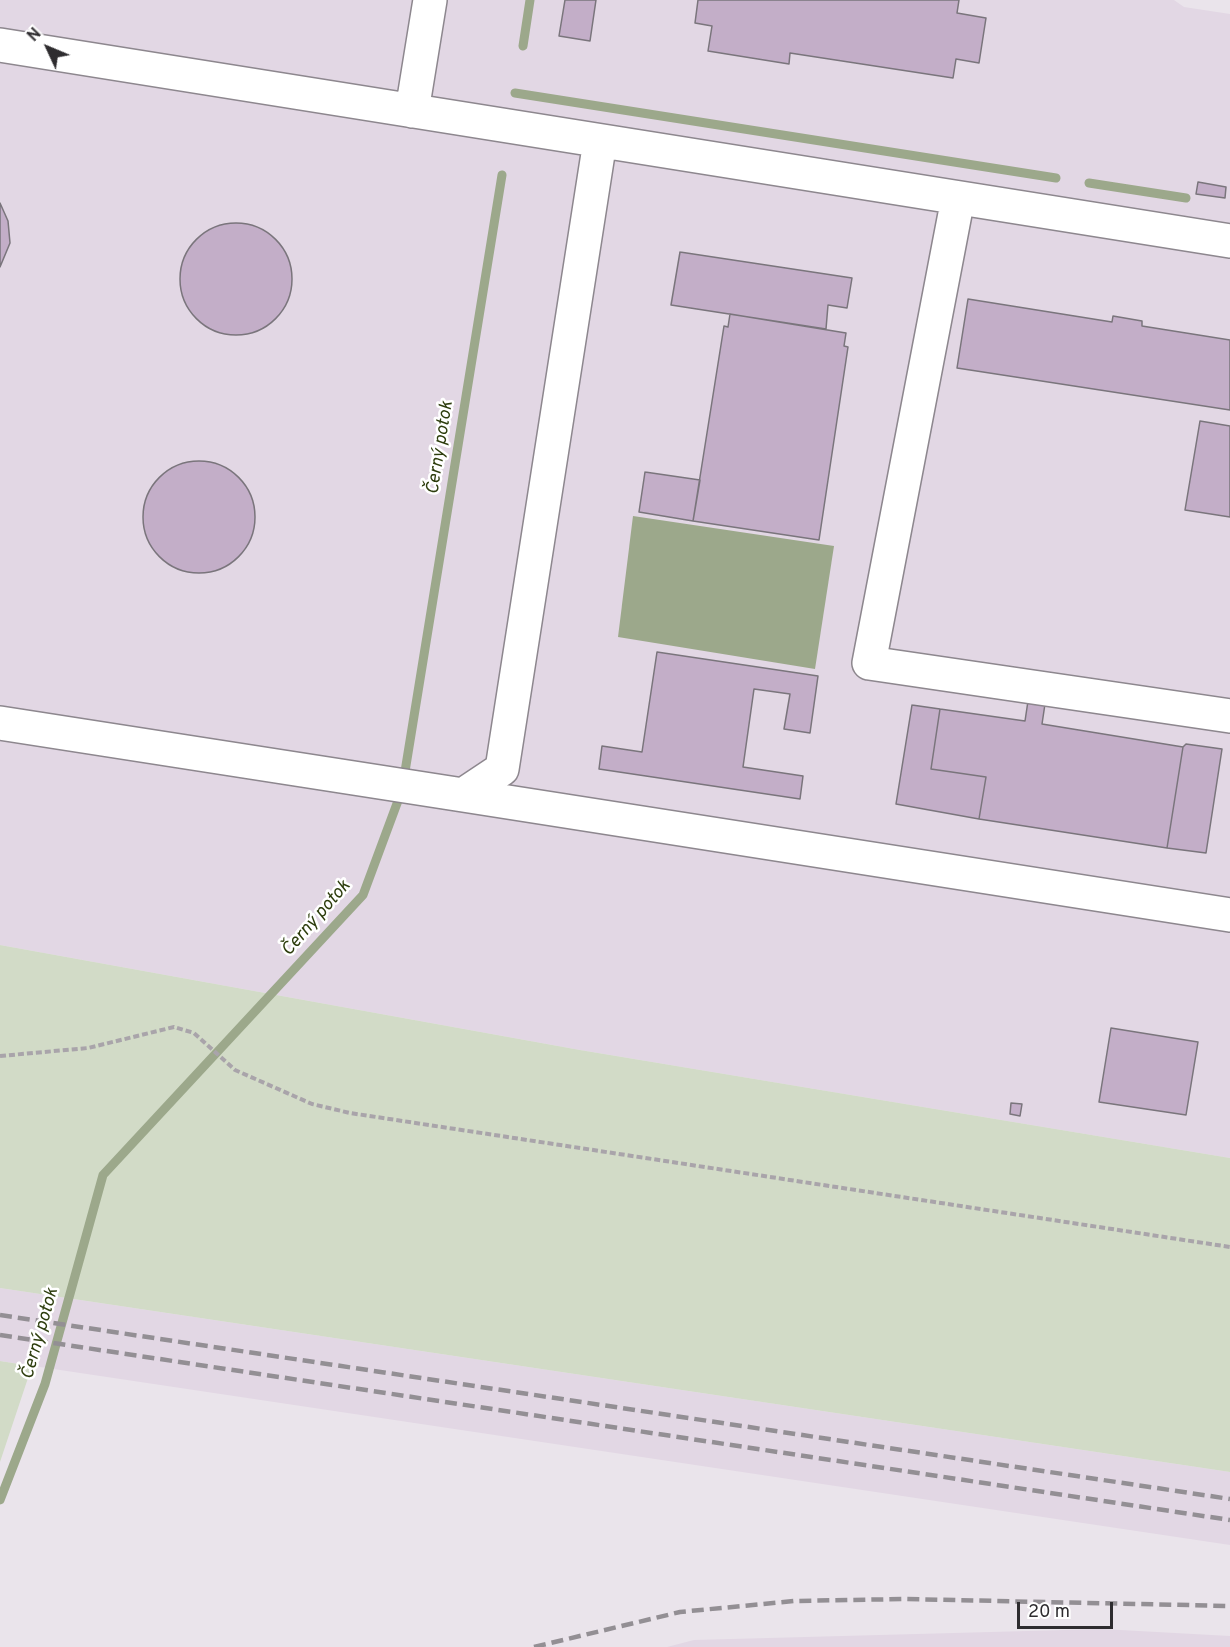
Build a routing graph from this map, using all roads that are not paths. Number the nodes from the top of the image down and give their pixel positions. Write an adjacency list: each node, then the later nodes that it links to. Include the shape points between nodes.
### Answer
1 (430, 0): 3 (lane)
2 (0, 45): 3 (lane)
3 (412, 111): 4 (lane)
4 (600, 141): 5 (lane); 9 (lane, via 502,769)
5 (958, 198): 6 (lane); 7 (lane, via 869,663)
6 (1230, 242)
7 (1230, 716)
8 (0, 723): 9 (lane)
9 (463, 795): 10 (lane)
10 (1230, 915)

